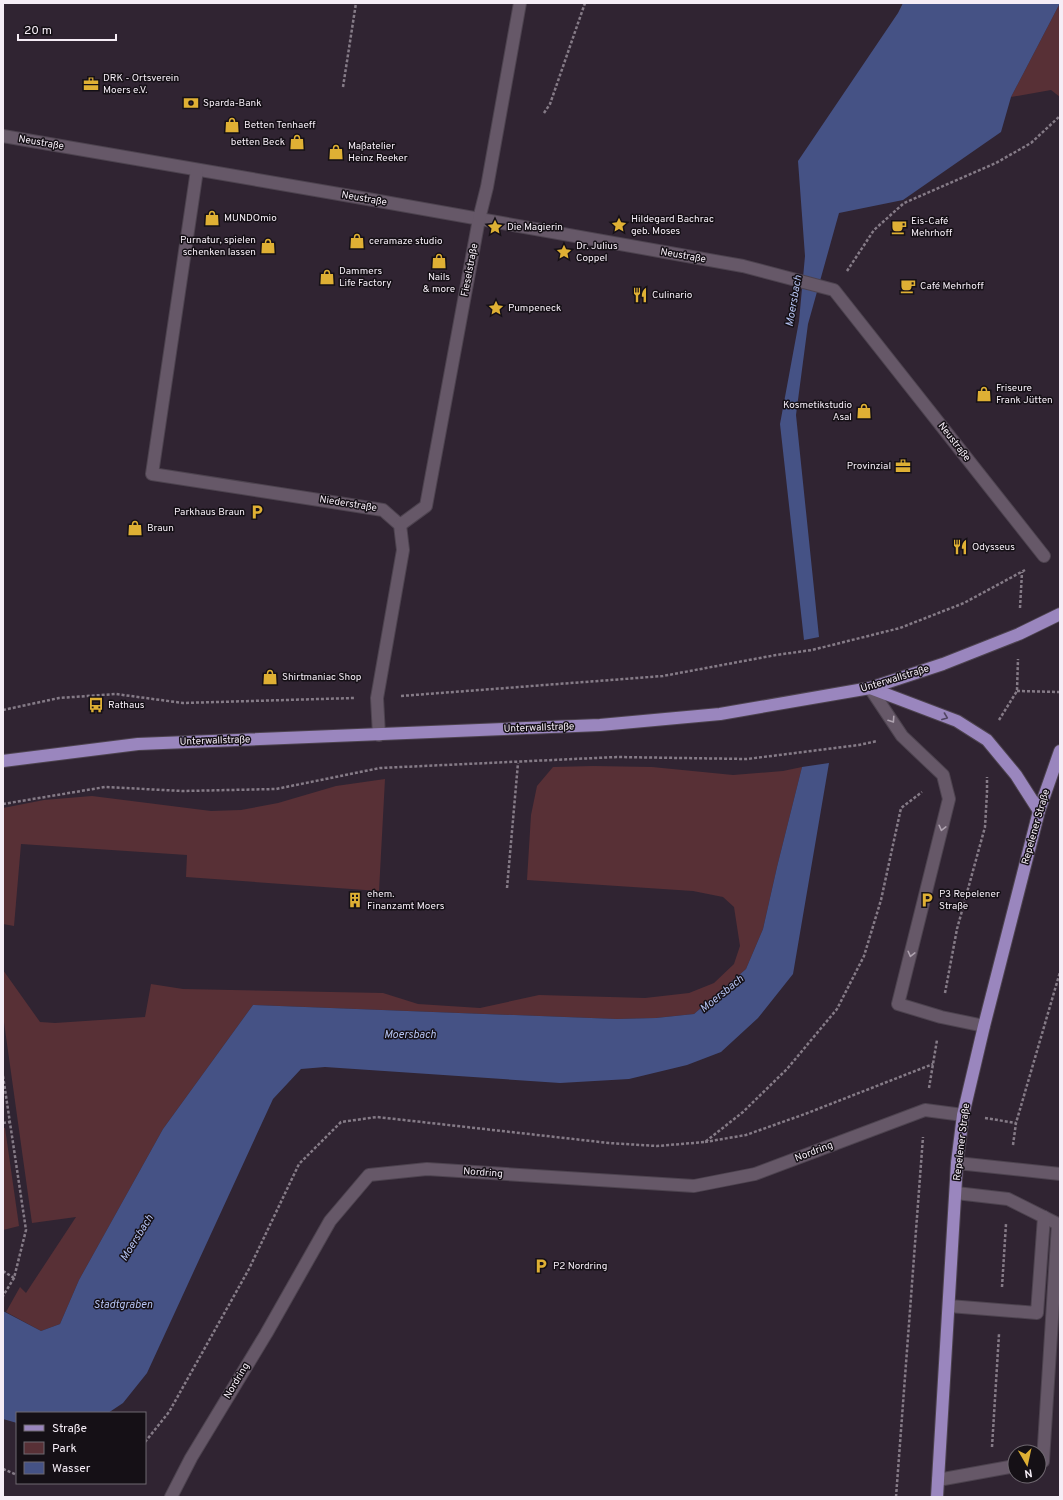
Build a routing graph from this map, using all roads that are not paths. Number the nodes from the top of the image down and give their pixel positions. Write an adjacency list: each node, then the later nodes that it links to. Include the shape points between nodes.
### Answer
1 (520, 3): 4 (street, Fieselstraße)
2 (3, 136): 3 (street, Neustraße)
3 (197, 170): 4 (street, Neustraße); 5 (street, Niederstraße, via 152,474 383,510)
4 (479, 219): 5 (street, Fieselstraße, via 426,506); 6 (street, Neustraße, via 751,268 834,290)
5 (400, 525): 9 (street, via 403,550 378,698)
6 (1044, 556)
7 (1060, 614): 8 (main road, Unterwallstraße, via 1020,634 943,664)
8 (870, 688): 9 (main road, Unterwallstraße, via 720,714 600,725); 12 (main road, one-way to 12, via 958,721 987,740 1016,775); 13 (street, one-way to 13, via 902,736 943,775 949,799 898,1004)
9 (379, 735): 11 (main road, Unterwallstraße, via 138,744)
10 (1060, 751): 12 (main road, Repelener Straße)
11 (3, 761)
12 (1039, 812): 13 (main road, Repelener Straße)
13 (984, 1026): 14 (main road, Repelener Straße)
14 (963, 1115): 15 (main road, Repelener Straße); 25 (street, Nordring, via 925,1110 755,1174 694,1186 427,1169 369,1175 330,1220 266,1334 191,1458)
15 (958, 1163): 16 (street); 17 (main road, Repelener Straße)
16 (1060, 1174)
17 (956, 1193): 18 (street, via 1008,1198); 19 (main road, Repelener Straße)
18 (1044, 1217): 20 (street); 21 (street, via 1058,1224)
19 (949, 1306): 20 (street); 24 (main road, Repelener Straße)
20 (1037, 1313): 21 (street)
21 (1053, 1315): 22 (street)
22 (1044, 1444)
23 (1007, 1468): 24 (street)
24 (938, 1480): 26 (main road, Repelener Straße)
25 (171, 1497)
26 (937, 1497)

